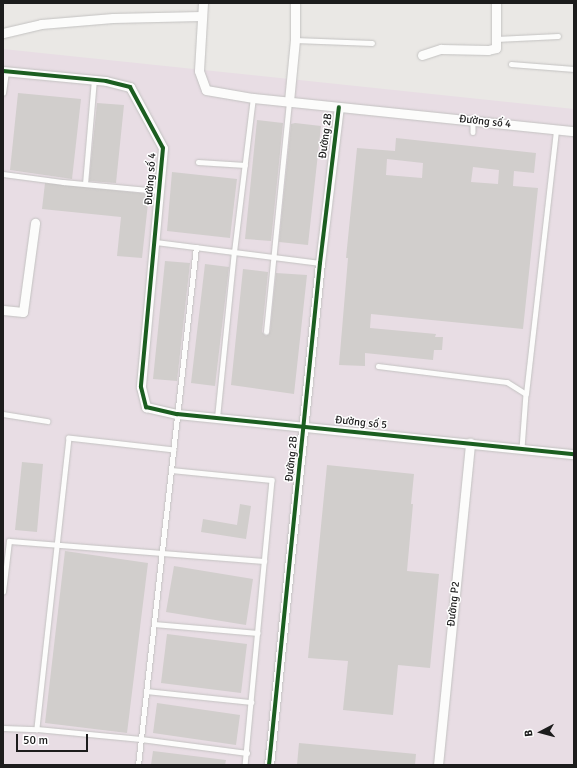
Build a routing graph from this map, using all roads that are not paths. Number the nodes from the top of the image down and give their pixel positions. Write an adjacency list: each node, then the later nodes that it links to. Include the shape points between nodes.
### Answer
1 (203, 3): 4 (street)
2 (295, 3): 8 (street)
3 (496, 3): 7 (street)
4 (201, 16): 5 (street, via 113,18 41,24); 16 (street, Đường số 4, via 199,72 206,90)
5 (3, 33)
6 (558, 36): 7 (lane)
7 (496, 39): 10 (street, via 496,48 492,49 441,49)
8 (295, 40): 9 (lane); 17 (street)
9 (372, 43)
10 (422, 55)
11 (511, 64): 12 (lane)
12 (574, 69)
13 (4, 71): 14 (street, Đường số 4); 15 (lane)
14 (94, 80): 26 (lane); 27 (street, Đường số 4, via 130,87 163,148)
15 (3, 93)
16 (253, 98): 17 (street, Đường số 4); 24 (lane)
17 (289, 101): 18 (street, Đường số 4); 32 (lane)
18 (339, 106): 19 (street, Đường số 4); 33 (street, Đường 2B)
19 (473, 120): 20 (street, Đường số 4); 22 (lane)
20 (556, 129): 21 (street, Đường số 4); 37 (lane)
21 (574, 131)
22 (473, 132)
23 (198, 162): 24 (lane)
24 (245, 165): 31 (lane)
25 (3, 174): 26 (lane)
26 (85, 184): 27 (lane)
27 (160, 191): 29 (street, Đường số 4)
28 (35, 223): 34 (street, via 24,312)
29 (156, 242): 30 (lane); 38 (street, Đường số 4, via 141,387)
30 (196, 247): 31 (lane); 40 (lane)
31 (234, 252): 32 (lane); 41 (lane)
32 (274, 257): 33 (lane); 35 (lane)
33 (320, 263): 43 (street, Đường 2B)
34 (3, 310)
35 (266, 332)
36 (378, 366): 37 (lane, via 507,382)
37 (526, 394): 45 (lane)
38 (146, 407): 40 (street, Đường số 5)
39 (3, 414): 42 (lane)
40 (177, 414): 41 (street, Đường số 5); 46 (lane)
41 (217, 418): 43 (street, Đường số 5)
42 (47, 420)
43 (305, 426): 44 (street, Đường số 5); 63 (street, Đường 2B)
44 (470, 444): 45 (street, Đường số 5); 64 (street, Đường P2)
45 (522, 449): 47 (street, Đường số 5)
46 (174, 450): 48 (lane); 49 (lane, via 69,438)
47 (574, 454)
48 (171, 470): 50 (lane); 51 (lane, via 272,480)
49 (57, 546): 50 (lane); 52 (lane, via 9,541); 58 (lane)
50 (162, 553): 51 (lane); 53 (lane)
51 (264, 561): 54 (lane)
52 (3, 592)
53 (154, 624): 54 (lane); 55 (lane)
54 (258, 633): 56 (lane)
55 (146, 691): 56 (lane); 59 (lane)
56 (251, 702): 60 (lane)
57 (3, 728): 58 (lane)
58 (37, 729): 59 (lane)
59 (141, 739): 60 (lane); 61 (lane)
60 (247, 753): 62 (lane)
61 (138, 765)
62 (246, 765)
63 (269, 765)
64 (438, 765)

